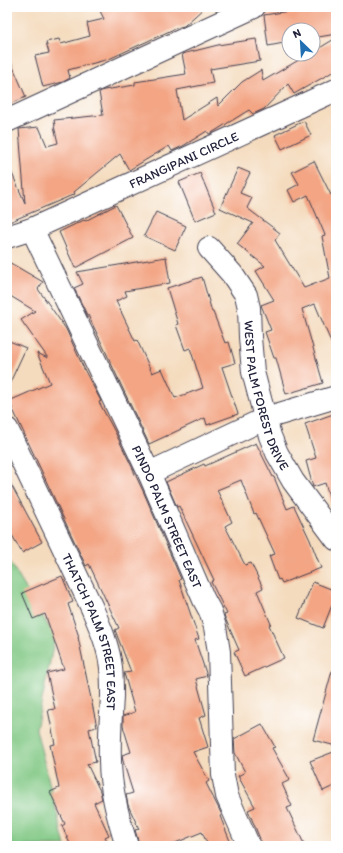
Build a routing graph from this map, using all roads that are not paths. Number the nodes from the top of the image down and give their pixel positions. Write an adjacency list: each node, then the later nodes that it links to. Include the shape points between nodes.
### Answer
1 (254, 7): 3 (street)
2 (336, 90): 4 (street, FRANGIPANI CIRCLE)
3 (7, 120)
4 (32, 229): 5 (street); 10 (street, PINDO PALM STREET EAST)
5 (7, 237)
6 (209, 248): 8 (street, WEST PALM FOREST DRIVE, via 246,295 253,372)
7 (336, 397): 8 (street)
8 (266, 418): 10 (street); 11 (street, WEST PALM FOREST DRIVE, via 277,453 293,480)
9 (7, 429): 12 (street, THATCH PALM STREET EAST, via 100,625 111,668 111,782)
10 (149, 473): 13 (street, PINDO PALM STREET EAST, via 216,627 223,775 227,796)
11 (336, 539)
12 (127, 846)
13 (249, 846)

